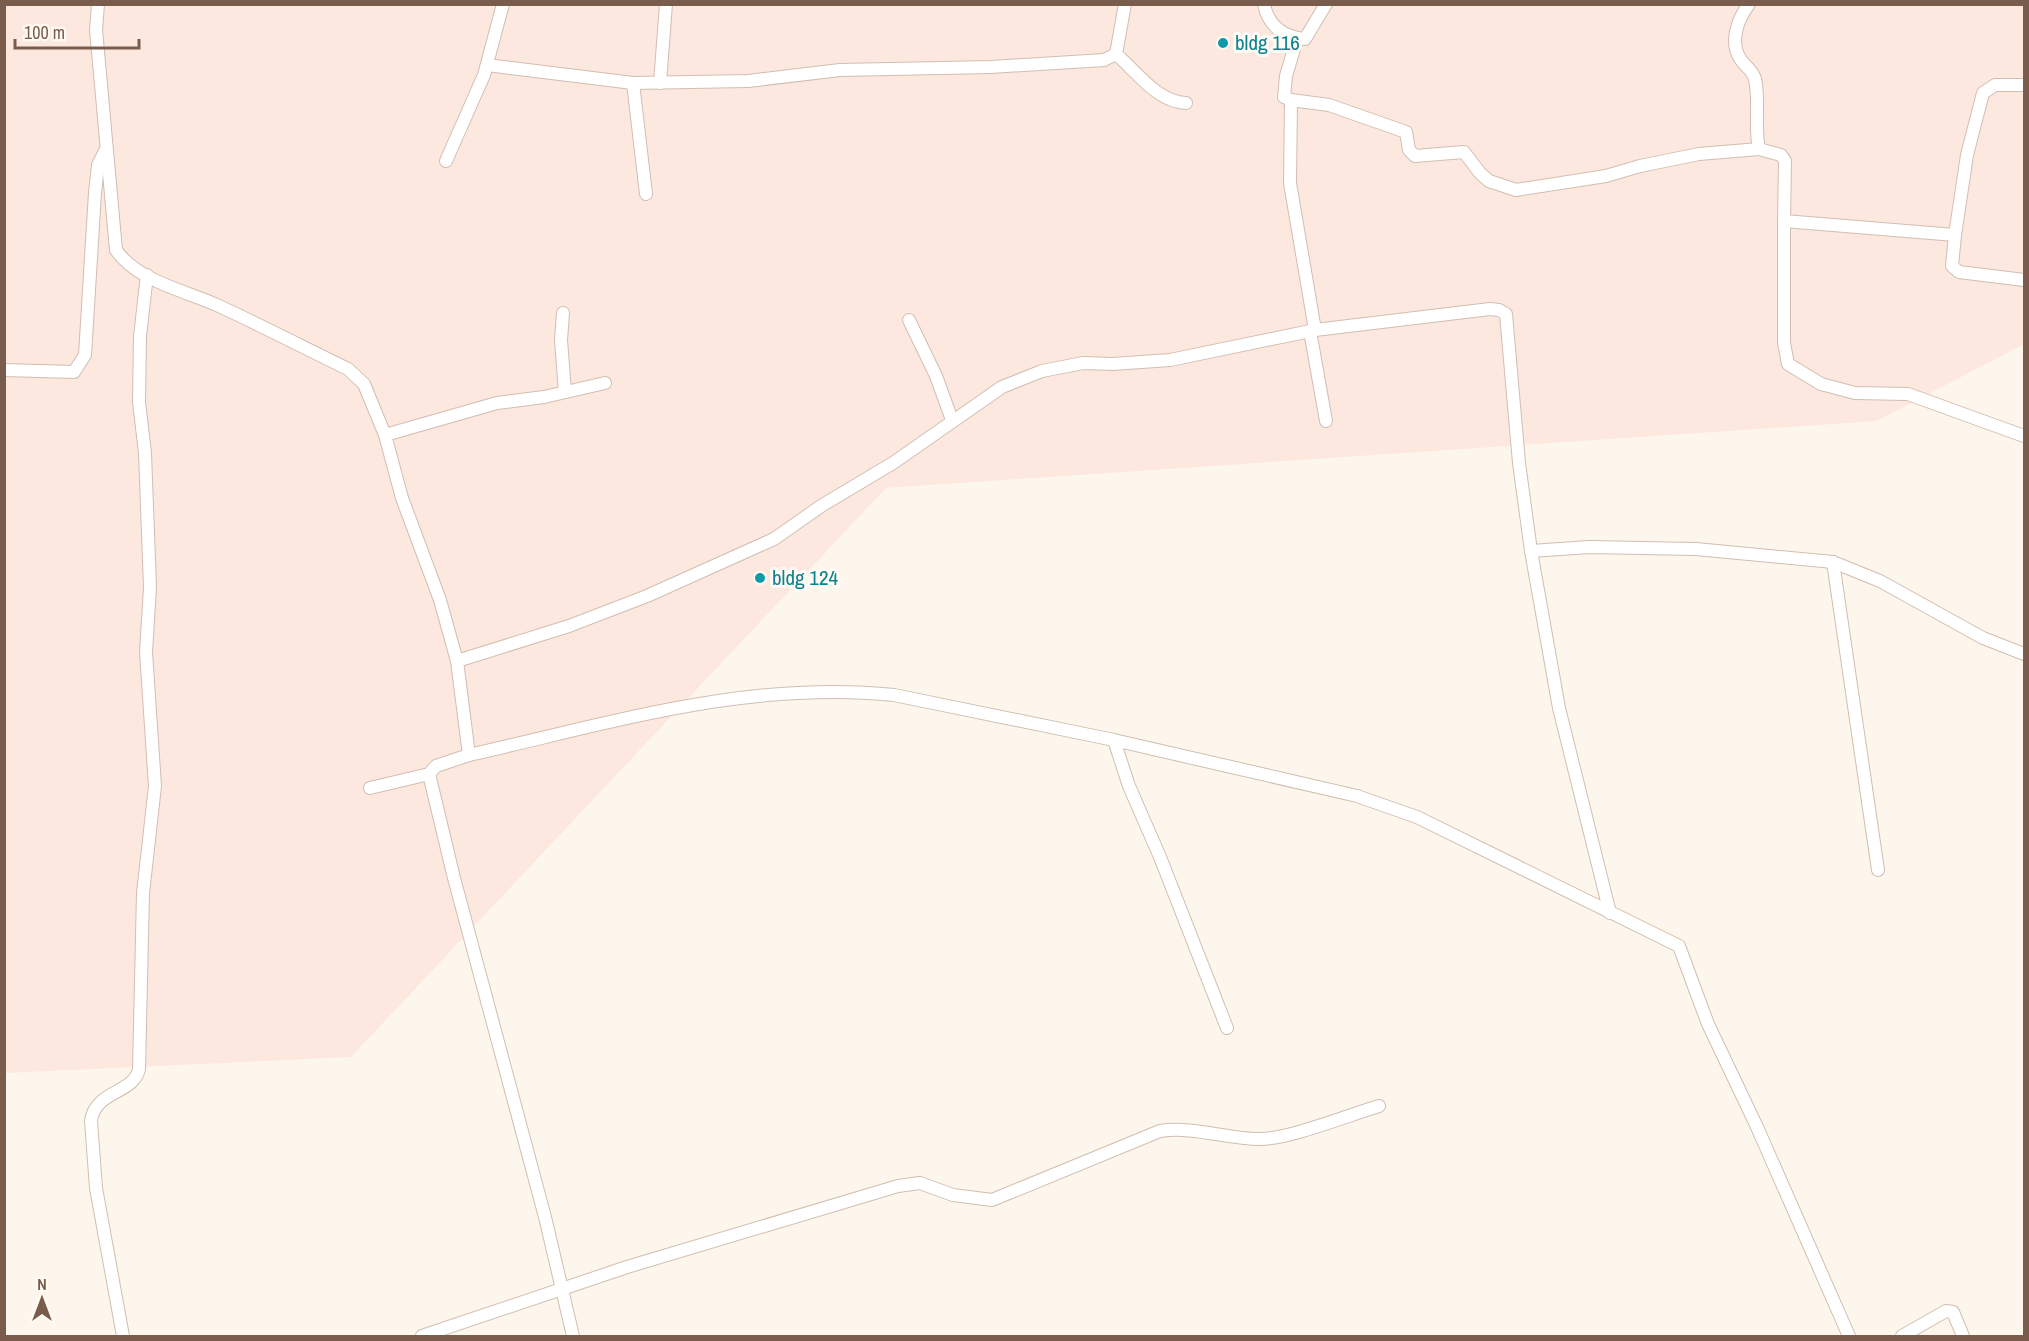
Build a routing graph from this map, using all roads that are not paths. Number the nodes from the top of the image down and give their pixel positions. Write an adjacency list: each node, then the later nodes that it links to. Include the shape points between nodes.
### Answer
1 (98, 4): 17 (street, via 96,30)
2 (503, 4): 10 (street)
3 (666, 4): 12 (street)
4 (1125, 4): 9 (street)
5 (1264, 4): 8 (street, via 1272,25)
6 (1326, 4): 8 (street, via 1305,39)
7 (1749, 4): 16 (street, via 1740,16 1735,37 1740,59 1755,82)
8 (1297, 39): 14 (street, via 1283,94)
9 (1116, 54): 12 (street, via 1104,60 840,70 748,81); 15 (street, via 1153,89)
10 (487, 65): 11 (street); 18 (street)
11 (633, 83): 12 (street); 19 (street)
12 (660, 83)
13 (2025, 85): 21 (street, via 1995,85 1983,93 1967,155)
14 (1292, 100): 16 (street, via 1329,105 1406,132 1408,150 1416,156 1464,152 1489,181 1516,190 1606,176 1699,154); 26 (street, via 1290,183)
15 (1186, 103)
16 (1759, 149): 20 (street, via 1781,155 1785,161)
17 (106, 150): 22 (street, via 116,250 124,262); 27 (street, via 98,165 95,193 85,356 74,372)
18 (446, 161)
19 (646, 194)
20 (1784, 221): 21 (street); 33 (street, via 1784,343 1788,364 1821,384 1855,393 1908,394)
21 (1954, 235): 23 (street, via 1952,262 1959,272)
22 (147, 275): 32 (street, via 348,369 364,384); 47 (street, via 140,336 139,402 145,453 150,587 146,652 155,786 143,893 139,1069 136,1078 100,1102 91,1121 96,1188)
23 (2025, 280)
24 (563, 313): 29 (street)
25 (909, 320): 30 (street)
26 (1312, 330): 30 (street, via 1170,360 1063,365 1002,387); 31 (street); 34 (street, via 1491,309 1506,314)
27 (5, 373)
28 (605, 383): 29 (street)
29 (565, 392): 32 (street, via 497,403 473,413)
30 (952, 420): 37 (street, via 774,539 647,597)
31 (1326, 421)
32 (385, 435): 37 (street)
33 (2025, 436)
34 (1531, 551): 35 (street, via 1589,547 1696,549); 43 (street, via 1559,708)
35 (1833, 562): 36 (street, via 1880,581 1983,638); 42 (street)
36 (2025, 654)
37 (457, 661): 39 (street)
38 (1114, 740): 39 (street, via 894,695 782,694 692,703); 43 (street, via 1357,796 1407,814); 44 (street)
39 (470, 755): 40 (street, via 436,766)
40 (429, 774): 41 (street); 46 (street)
41 (370, 788)
42 (1878, 870)
43 (1610, 913): 50 (street, via 1676,943 1682,950 1708,1024)
44 (1227, 1028)
45 (1379, 1106): 46 (street, via 1273,1138 1160,1131 992,1200 953,1195 920,1182 898,1186)
46 (563, 1288): 48 (street); 49 (street)
47 (123, 1336)
48 (422, 1336)
49 (573, 1336)
50 (1849, 1336)
51 (1902, 1336): 52 (street, via 1946,1311 1953,1312)
52 (1963, 1336)

